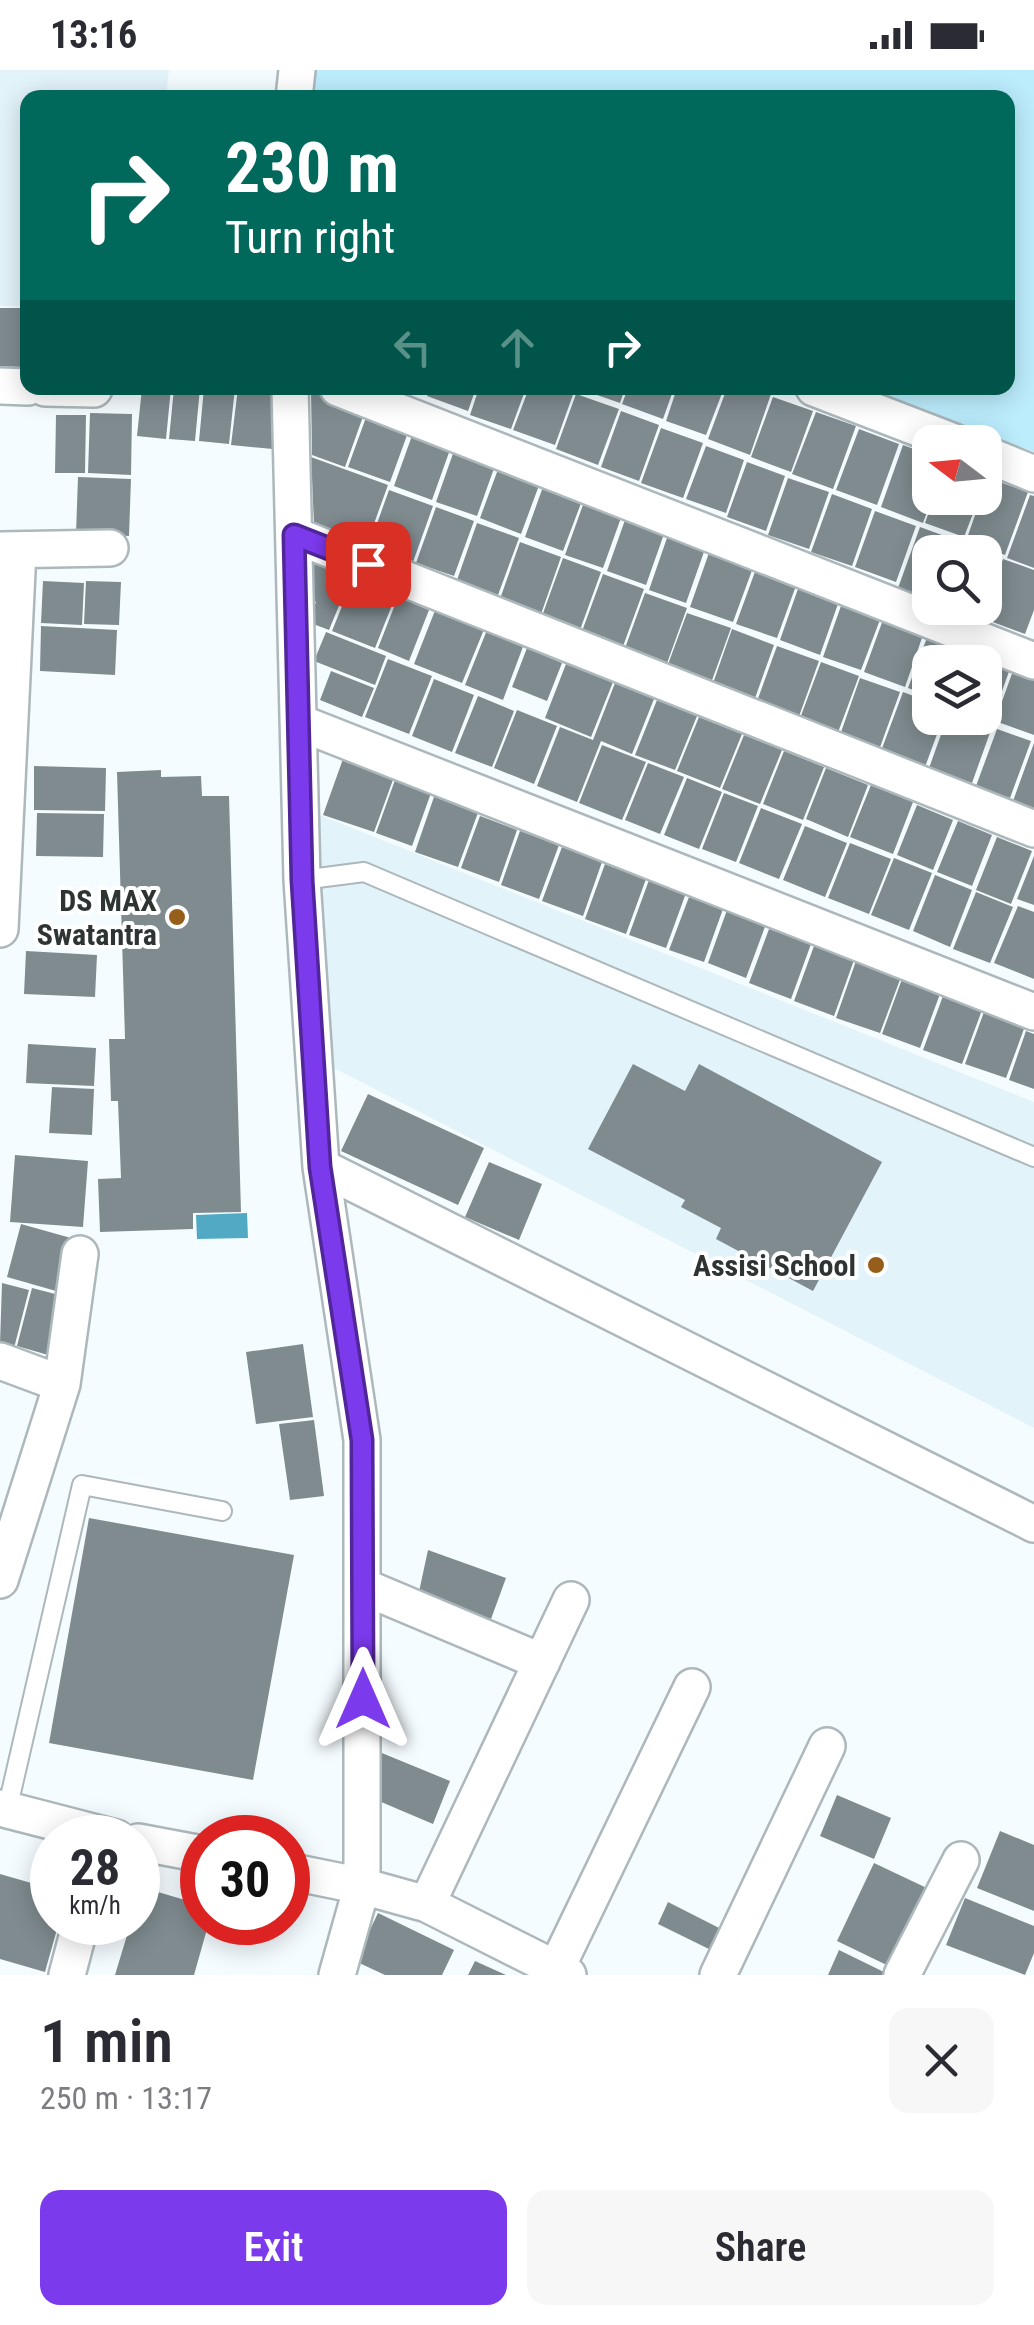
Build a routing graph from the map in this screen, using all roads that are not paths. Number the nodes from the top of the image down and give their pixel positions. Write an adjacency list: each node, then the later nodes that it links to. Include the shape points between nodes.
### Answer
1 (290, 395): 7 (street)
2 (356, 395): 10 (street)
3 (832, 395): 4 (street)
4 (912, 426)
5 (1002, 461): 6 (street)
6 (1034, 474)
7 (294, 535): 11 (street); 12 (street)
8 (110, 548): 9 (street)
9 (9, 550): 14 (street)
10 (1034, 661)
11 (298, 722): 13 (street); 15 (street)
12 (1034, 830)
13 (302, 880): 16 (lane, via 364,872); 17 (street)
14 (0, 929)
15 (1034, 1012)
16 (1034, 1157)
17 (320, 1167): 22 (street); 24 (street, via 362,1440)
18 (80, 1254): 20 (street)
19 (0, 1362): 20 (street)
20 (62, 1384): 23 (street)
21 (222, 1511): 29 (lane, via 82,1485)
22 (1034, 1524)
23 (0, 1580)
24 (364, 1587): 26 (street); 33 (street)
25 (571, 1600): 26 (street)
26 (542, 1662): 34 (street)
27 (692, 1686): 36 (street)
28 (827, 1746): 39 (street)
29 (4, 1809): 30 (street)
30 (30, 1816)
31 (961, 1860): 40 (street)
32 (310, 1875): 33 (street)
33 (362, 1886): 34 (street); 38 (street)
34 (427, 1904): 36 (street)
35 (75, 1945): 37 (street)
36 (562, 1972)
37 (67, 1975)
38 (336, 1975)
39 (718, 1975)
40 (902, 1975)

